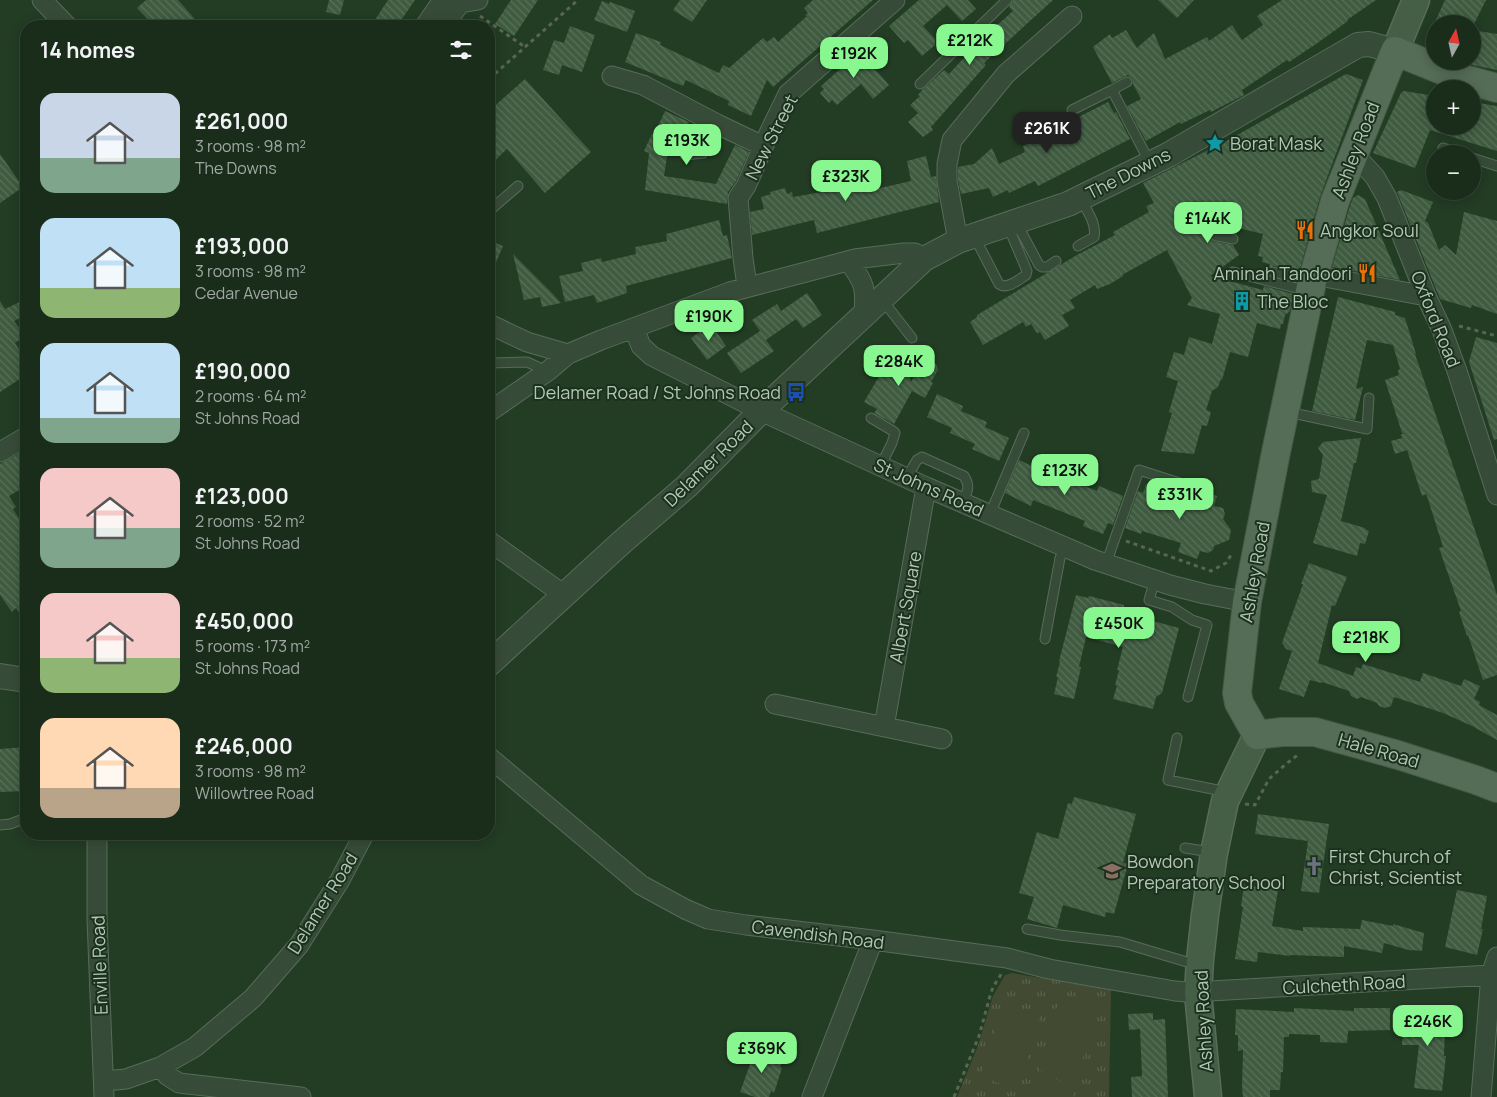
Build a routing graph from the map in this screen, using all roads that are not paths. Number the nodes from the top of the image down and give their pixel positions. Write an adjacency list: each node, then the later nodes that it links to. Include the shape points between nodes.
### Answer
1 (42, 0): 7 (street)
2 (895, 0): 20 (street, New Street, via 788,94)
3 (1007, 0): 10 (lane)
4 (1416, 0): 12 (main road)
5 (460, 1): 8 (street); 9 (street)
6 (1072, 16): 31 (street, via 1006,74 952,140 947,182)
7 (61, 20)
8 (433, 20)
9 (449, 20)
10 (970, 35): 11 (lane); 15 (lane)
11 (984, 50)
12 (1395, 52): 16 (main road); 21 (main road, Ashley Road); 23 (street, The Downs, via 1369,44 1358,45)
13 (612, 76): 19 (street, via 643,85)
14 (1127, 82): 17 (lane)
15 (920, 84)
16 (1497, 88)
17 (1112, 90): 18 (lane); 23 (lane)
18 (1072, 110)
19 (717, 124): 20 (street); 22 (lane, via 703,153)
20 (763, 146): 40 (street, New Street, via 738,198)
21 (1354, 154): 39 (main road, Ashley Road, via 1335,201); 41 (street, Oxford Road, via 1375,177 1387,198)
22 (685, 155)
23 (1163, 159): 27 (street, The Downs)
24 (1481, 161): 25 (lane)
25 (1497, 166)
26 (518, 186): 28 (lane)
27 (1080, 198): 30 (street, The Downs); 33 (lane, via 1095,232 1094,237)
28 (495, 206)
29 (1197, 207): 32 (lane, via 1210,232)
30 (1011, 223): 31 (street, The Downs); 31 (lane, via 1027,271 1026,275 1006,287 999,284); 36 (lane, via 1039,265 1047,267)
31 (966, 238): 34 (street, The Downs)
32 (1233, 239)
33 (1078, 246)
34 (924, 259): 35 (street, via 915,253 904,253); 42 (street, Delamer Road)
35 (848, 261): 40 (street); 43 (street, via 863,283)
36 (1056, 261)
37 (1233, 272): 39 (lane)
38 (1273, 272): 39 (lane)
39 (1312, 283): 41 (street); 53 (main road, Ashley Road)
40 (747, 286): 45 (street)
41 (1426, 296): 62 (street, Oxford Road, via 1457,371)
42 (881, 298): 43 (street, Delamer Road); 46 (lane)
43 (864, 315): 52 (street, Delamer Road)
44 (495, 327): 47 (street, via 527,342)
45 (634, 328): 47 (street); 52 (street, St Johns Road, via 642,346 652,356)
46 (912, 338)
47 (568, 354): 49 (street)
48 (495, 362): 49 (lane, via 527,362)
49 (548, 371): 51 (street)
50 (1369, 398): 53 (lane, via 1368,429)
51 (495, 408)
52 (761, 411): 58 (street, St Johns Road); 69 (street, Delamer Road, via 687,486)
53 (1285, 411): 70 (main road, Ashley Road)
54 (871, 418): 58 (lane, via 895,434)
55 (1024, 433): 64 (lane)
56 (20, 440): 57 (street)
57 (0, 452)
58 (881, 465): 59 (street, St Johns Road)
59 (906, 477): 61 (street, St Johns Road); 63 (lane, via 922,457 964,476 969,487)
60 (1189, 486): 67 (lane, via 1140,470)
61 (926, 487): 63 (street, St Johns Road); 77 (street, Albert Square)
62 (1497, 495)
63 (963, 502): 64 (street, St Johns Road)
64 (990, 514): 66 (street, St Johns Road)
65 (495, 545): 69 (street)
66 (1065, 547): 67 (street, St Johns Road); 71 (lane, via 1060,558)
67 (1106, 564): 68 (street, St Johns Road)
68 (1154, 580): 70 (street, St Johns Road); 75 (lane, via 1149,600 1172,607 1207,625)
69 (564, 595): 72 (street, Delamer Road)
70 (1247, 602): 78 (main road, Ashley Road, via 1238,693 1239,703)
71 (1045, 639)
72 (495, 658)
73 (0, 676): 74 (street)
74 (20, 679)
75 (1188, 697)
76 (775, 704): 77 (street)
77 (884, 727): 80 (street)
78 (1257, 735): 82 (main road, Hale Road, via 1315,732); 83 (main road, Ashley Road)
79 (1178, 738): 83 (lane, via 1168,780)
80 (942, 739)
81 (495, 762): 91 (street, Cavendish Road, via 641,886 685,909 708,919)
82 (1497, 788)
83 (1226, 796): 89 (main road, Ashley Road)
84 (20, 820): 85 (lane)
85 (0, 825)
86 (97, 840): 97 (street, Enville Road)
87 (361, 840): 96 (street, Delamer Road, via 299,946 253,998 196,1047)
88 (1185, 848): 89 (lane)
89 (1214, 853): 93 (main road, Ashley Road)
90 (1027, 929): 93 (lane, via 1120,942)
91 (874, 940): 95 (street, Cavendish Road, via 1007,958); 99 (street)
92 (1497, 957): 94 (street)
93 (1200, 966): 95 (main road, Ashley Road)
94 (1491, 975): 95 (street, Culcheth Road); 101 (street)
95 (1198, 994): 100 (main road, Ashley Road)
96 (160, 1067): 97 (street, Delamer Road); 98 (street, via 179,1083)
97 (104, 1089)
98 (301, 1097)
99 (812, 1097)
100 (1208, 1097)
101 (1481, 1097)

